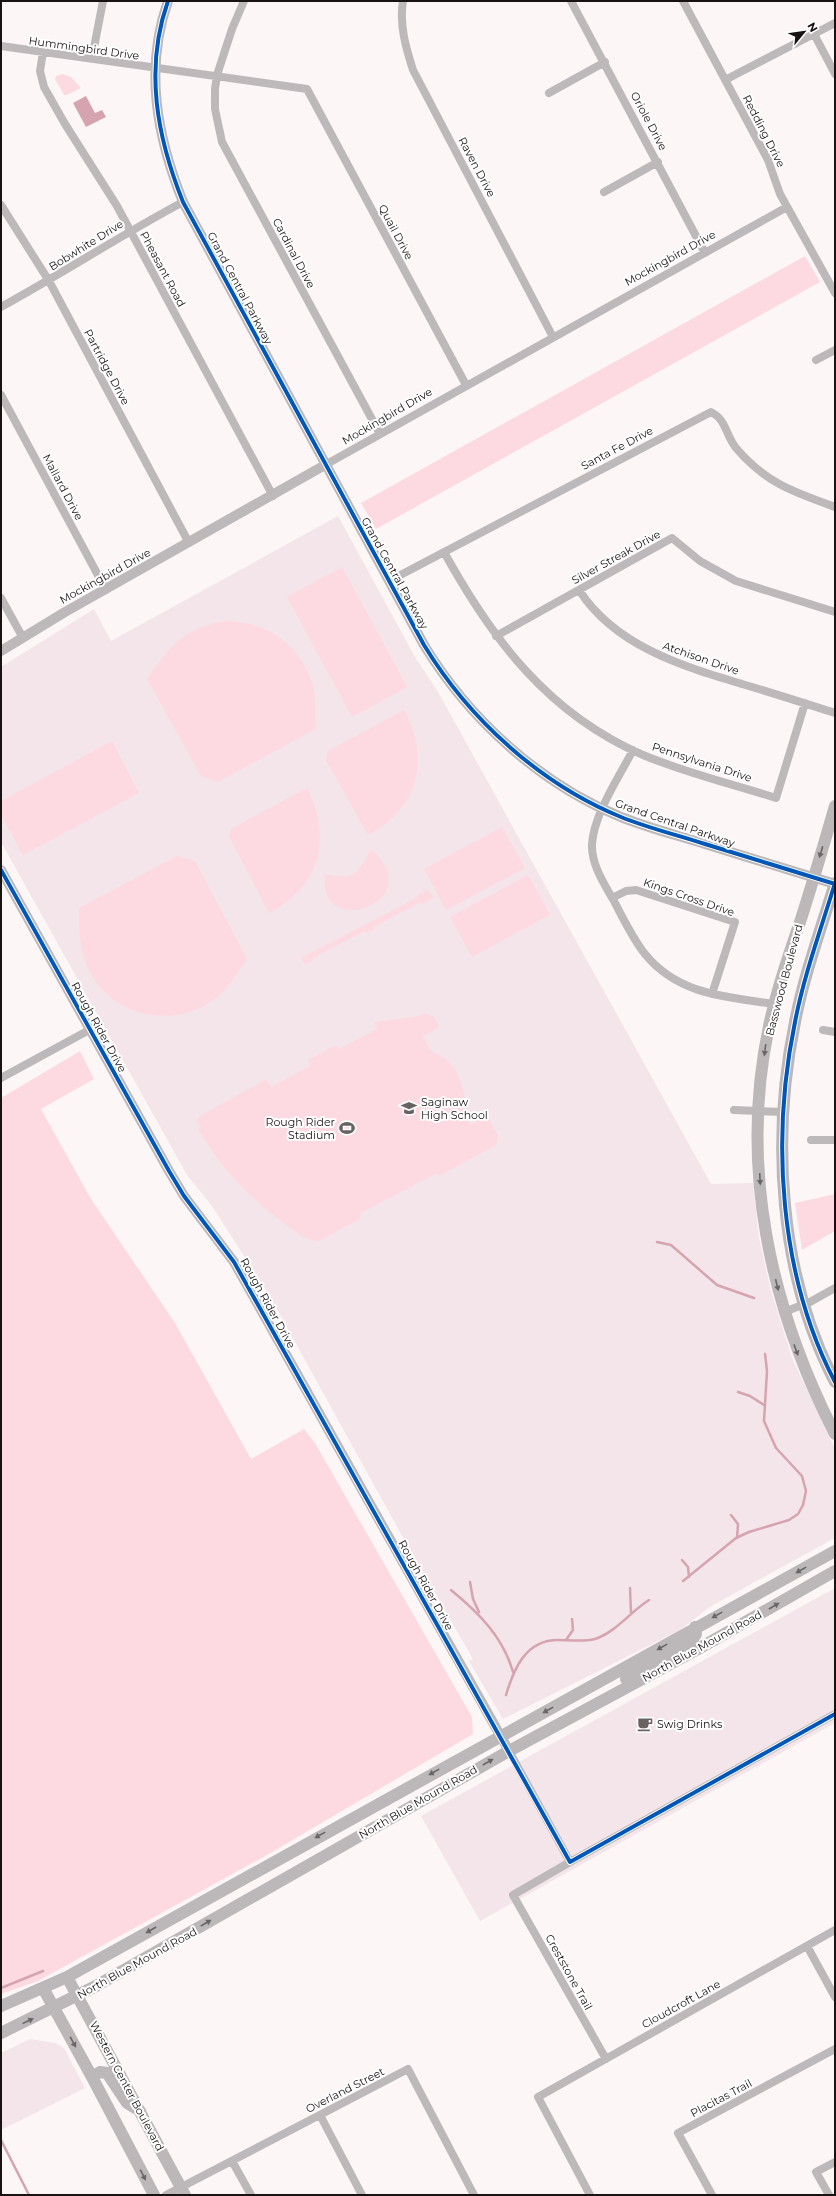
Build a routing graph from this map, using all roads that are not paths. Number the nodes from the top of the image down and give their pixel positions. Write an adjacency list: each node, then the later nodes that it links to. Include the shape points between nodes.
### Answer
1 (103, 1): 11 (street)
2 (168, 1): 13 (street, Grand Central Parkway, via 162,18)
3 (244, 1): 15 (street, Cardinal Drive)
4 (404, 1): 29 (street, Raven Drive, via 404,40 414,70)
5 (571, 1): 12 (street, Oriole Drive)
6 (683, 1): 16 (street, Redding Drive)
7 (835, 22): 8 (street)
8 (814, 34): 14 (street); 16 (street)
9 (1, 46): 10 (street, Hummingbird Drive)
10 (43, 52): 11 (street, Hummingbird Drive); 24 (street, Pheasant Road, via 40,71 44,87)
11 (92, 58): 13 (street, Hummingbird Drive)
12 (605, 62): 18 (street); 19 (street, Oriole Drive)
13 (155, 66): 15 (street, Hummingbird Drive); 21 (street, Grand Central Parkway, via 158,122 170,169)
14 (835, 74)
15 (217, 75): 17 (street, Hummingbird Drive); 34 (street, Cardinal Drive, via 215,109 222,142)
16 (726, 80): 23 (street, Redding Drive, via 768,160)
17 (307, 89): 32 (street, Quail Drive)
18 (549, 93)
19 (658, 162): 20 (street); 25 (street, Oriole Drive)
20 (604, 192)
21 (183, 202): 24 (street, Bobwhite Drive); 35 (street, Grand Central Parkway)
22 (1, 205): 26 (street, Partridge Drive)
23 (788, 207): 25 (street, Mockingbird Drive); 27 (street, Redding Drive)
24 (130, 230): 26 (street, Bobwhite Drive); 36 (street, Pheasant Road)
25 (705, 253): 29 (street, Mockingbird Drive)
26 (49, 281): 28 (street, Bobwhite Drive); 38 (street, Partridge Drive)
27 (835, 293)
28 (1, 307)
29 (553, 337): 32 (street, Mockingbird Drive)
30 (835, 350): 31 (street)
31 (816, 360)
32 (466, 385): 34 (street, Mockingbird Drive)
33 (1, 395): 41 (street, Mallard Drive)
34 (380, 434): 35 (street, Mockingbird Drive)
35 (326, 465): 36 (street, Mockingbird Drive); 40 (street, Grand Central Parkway)
36 (273, 496): 38 (street, Mockingbird Drive)
37 (835, 507): 39 (street, Santa Fe Drive, via 780,486 761,473 735,447 719,416 711,412)
38 (189, 543): 41 (street, Mockingbird Drive)
39 (444, 552): 40 (street, Santa Fe Drive); 45 (street, Pennsylvania Drive, via 462,586)
40 (389, 581): 52 (street, Grand Central Parkway, via 431,657 469,707 531,764)
41 (106, 590): 46 (street, Mockingbird Drive)
42 (579, 590): 44 (street, Silver Streak Drive, via 672,538 700,561 736,581); 45 (street, Silver Streak Drive); 48 (street, Atchison Drive, via 614,627 653,652 683,666)
43 (1, 598): 46 (street)
44 (835, 612)
45 (496, 636): 50 (street, Pennsylvania Drive, via 526,672 564,708 596,730)
46 (23, 638): 47 (street, Mockingbird Drive)
47 (1, 651)
48 (805, 703): 49 (street, Atchison Drive); 50 (street, Pennsylvania Drive, via 776,798 671,766)
49 (835, 713)
50 (633, 750): 52 (street)
51 (835, 806): 54 (main road, Basswood Boulevard, one-way to 54)
52 (603, 808): 54 (street, Grand Central Parkway, via 655,828); 56 (street, via 593,836 592,853)
53 (1, 870): 59 (street, Rough Rider Drive)
54 (814, 878): 55 (street, Grand Central Parkway); 58 (main road, Basswood Boulevard)
55 (835, 884): 65 (main road, Basswood Boulevard, via 795,1021 786,1072)
56 (612, 898): 57 (street, via 632,935 653,963 680,983); 57 (street, Kings Cross Drive, via 626,891 636,890 735,922)
57 (712, 994): 58 (street)
58 (774, 1004): 64 (main road, Basswood Boulevard, one-way to 64, via 765,1053)
59 (91, 1029): 62 (street); 78 (street, Rough Rider Drive, via 173,1177 234,1262)
60 (823, 1030): 61 (street)
61 (835, 1032)
62 (1, 1078)
63 (734, 1110): 64 (street)
64 (759, 1111): 65 (street); 70 (main road, Basswood Boulevard, one-way to 70, via 763,1212)
65 (783, 1112): 69 (main road, Basswood Boulevard, via 781,1145 785,1202 791,1246)
66 (811, 1140): 67 (street)
67 (835, 1140)
68 (835, 1288): 69 (street)
69 (805, 1304): 70 (street); 71 (main road, Basswood Boulevard, via 818,1344)
70 (784, 1312): 72 (main road, Basswood Boulevard, one-way to 72, via 800,1359)
71 (835, 1382)
72 (835, 1434)
73 (835, 1551): 75 (main road, North Blue Mound Road, one-way to 75)
74 (835, 1571): 76 (main road, North Blue Mound Road, one-way to 74)
75 (695, 1627): 76 (main road, via 696,1634 691,1642 619,1684); 78 (main road, North Blue Mound Road, one-way to 78)
76 (611, 1696): 79 (main road, North Blue Mound Road)
77 (835, 1714): 80 (street)
78 (500, 1736): 79 (street, Rough Rider Drive); 83 (main road, North Blue Mound Road, one-way to 83)
79 (509, 1751): 80 (street); 85 (main road, North Blue Mound Road, one-way to 79)
80 (570, 1862): 91 (street, Creststone Trail, via 513,1895)
81 (835, 1930): 82 (street, Cloudcroft Lane)
82 (807, 1946): 86 (street); 91 (street, Cloudcroft Lane)
83 (67, 1977): 84 (main road, North Blue Mound Road); 85 (main road, Western Center Boulevard)
84 (43, 1988): 87 (main road, North Blue Mound Road); 88 (main road)
85 (78, 1996): 88 (main road, North Blue Mound Road); 93 (main road, Western Center Boulevard)
86 (835, 1997)
87 (1, 2006)
88 (55, 2008): 89 (main road, North Blue Mound Road, one-way to 88); 92 (main road, one-way to 92)
89 (1, 2034)
90 (835, 2049): 104 (street, Placitas Trail, via 678,2133)
91 (606, 2059): 103 (street, Cloudcroft Lane, via 538,2097)
92 (92, 2076): 93 (main road, via 100,2072 107,2073 127,2103); 98 (main road, one-way to 98)
93 (141, 2112): 97 (main road, Western Center Boulevard)
94 (320, 2115): 95 (street, Overland Street); 101 (street); 102 (street, Overland Street, via 408,2069)
95 (232, 2162): 97 (street, Overland Street); 100 (street)
96 (835, 2162): 105 (street, via 816,2172)
97 (183, 2191): 99 (street, Overland Street)
98 (154, 2195)
99 (166, 2195)
100 (251, 2195)
101 (362, 2195)
102 (474, 2195)
103 (590, 2195)
104 (712, 2195)
105 (829, 2195)

